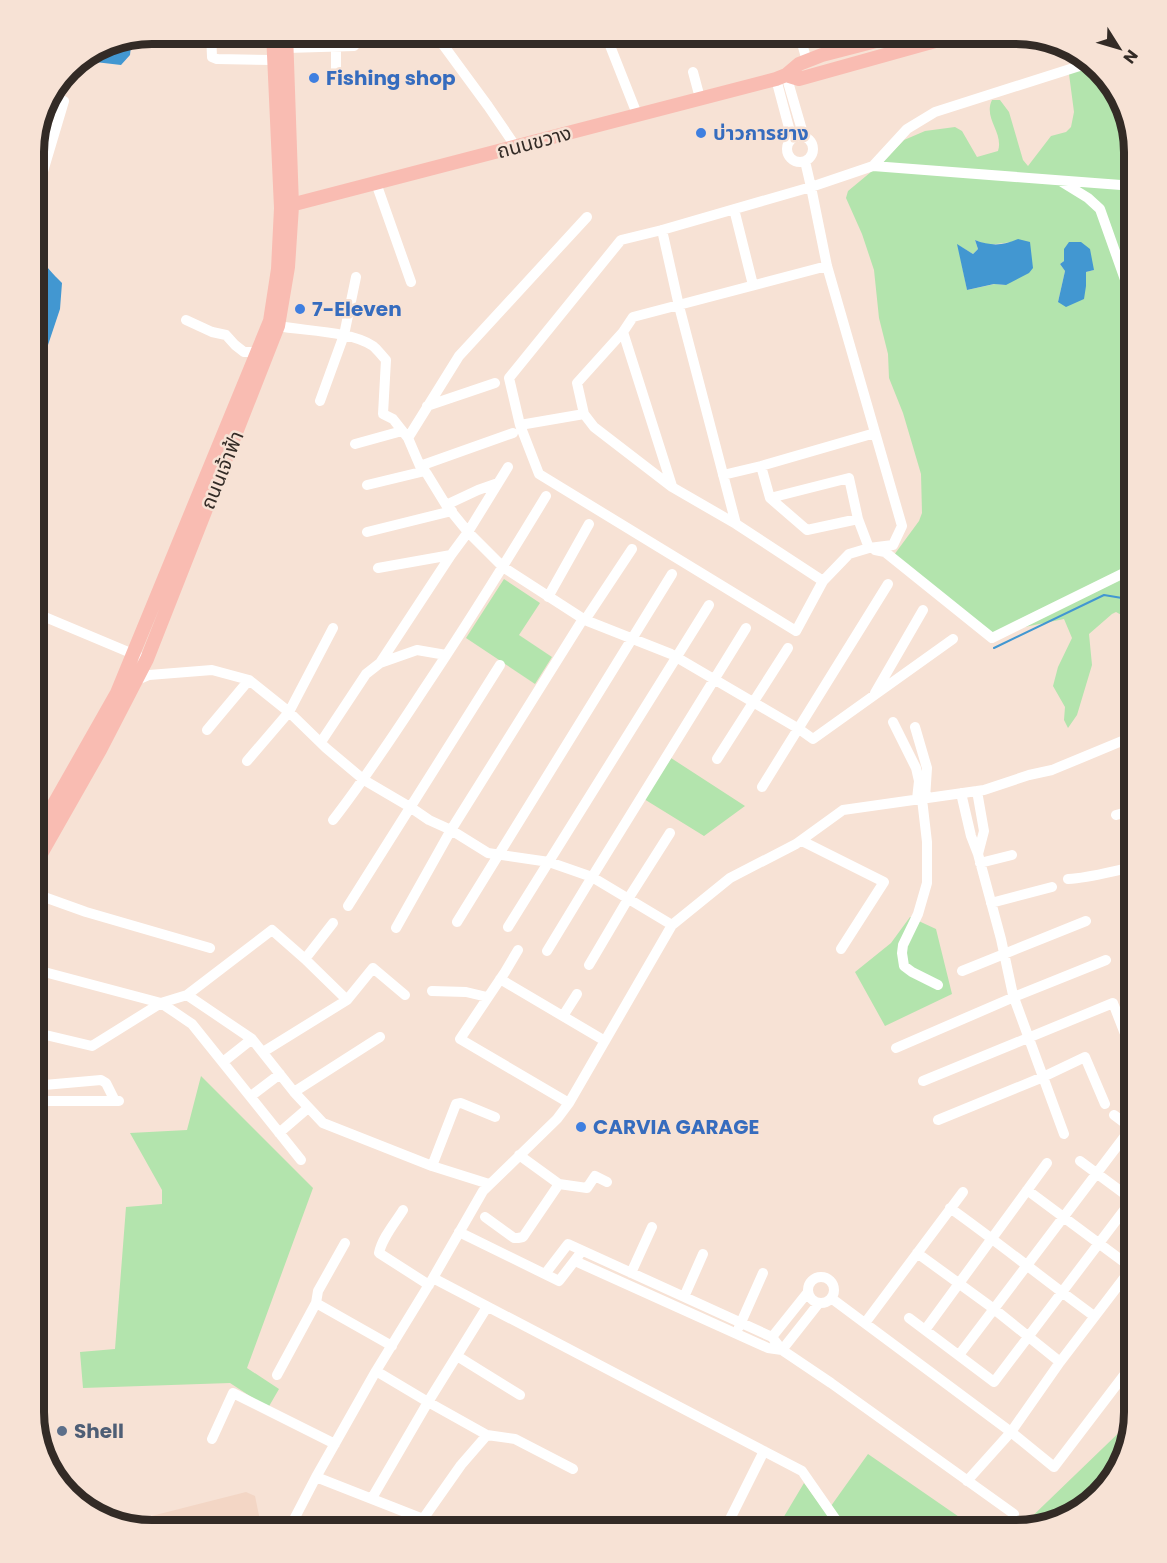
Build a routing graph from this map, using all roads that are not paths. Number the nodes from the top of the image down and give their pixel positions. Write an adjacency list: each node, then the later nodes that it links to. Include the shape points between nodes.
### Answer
1 (211, 44): 12 (street, via 212,57 217,59)
2 (273, 44): 12 (main road, ถนนเจ้าฟ้า)
3 (287, 44): 11 (main road, ถนนเจ้าฟ้า)
4 (356, 44): 10 (street)
5 (442, 44): 23 (street)
6 (609, 44): 20 (street)
7 (802, 44): 13 (street)
8 (864, 44): 13 (main road, ถนนขวาง)
9 (924, 44): 17 (main road, ถนนขวาง, via 799,79)
10 (337, 46): 11 (street); 16 (street)
11 (287, 48): 31 (main road, ถนนเจ้าฟ้า)
12 (274, 60): 31 (main road, ถนนเจ้าฟ้า)
13 (807, 61): 17 (main road, ถนนขวาง)
14 (1081, 66): 25 (street, via 935,112 907,129)
15 (693, 72): 18 (street)
16 (336, 77)
17 (781, 77): 18 (main road, ถนนขวาง); 21 (street); 22 (street)
18 (700, 98): 20 (main road, ถนนขวาง)
19 (64, 101): 26 (street)
20 (638, 114): 23 (main road, ถนนขวาง)
21 (804, 137): 22 (street); 24 (street, via 813,147)
22 (792, 139): 24 (street, via 787,150 790,158)
23 (516, 147): 28 (main road, ถนนขวาง)
24 (805, 161): 30 (street)
25 (873, 166): 27 (street); 30 (street)
26 (44, 168)
27 (1059, 180): 29 (street); 37 (street, via 1100,209)
28 (376, 183): 31 (main road, ถนนขวาง); 38 (street)
29 (1124, 185)
30 (811, 187): 32 (street); 35 (street)
31 (286, 207): 42 (main road, ถนนเจ้าฟ้า, via 288,267); 45 (main road, ถนนเจ้าฟ้า, via 270,321)
32 (734, 209): 34 (street); 39 (street)
33 (587, 218): 48 (street, via 459,356)
34 (662, 230): 40 (street); 50 (street, via 621,240 508,378)
35 (827, 266): 39 (street); 51 (street)
36 (356, 277): 44 (street)
37 (1124, 277)
38 (411, 282)
39 (753, 285): 40 (street)
40 (679, 306): 43 (street, via 633,318); 57 (street)
41 (186, 320): 45 (street, via 225,335 244,352)
42 (278, 326): 44 (street); 89 (main road, ถนนเจ้าฟ้า)
43 (623, 332): 49 (street, via 577,383); 60 (street)
44 (344, 335): 47 (street); 52 (street, via 373,346 386,360 383,414 393,419)
45 (257, 352): 89 (main road, ถนนเจ้าฟ้า)
46 (495, 383): 48 (street)
47 (320, 401)
48 (427, 406): 52 (street)
49 (584, 414): 50 (street); 60 (street, via 594,427)
50 (516, 429): 56 (street); 76 (street, via 539,474 796,631)
51 (875, 433): 54 (street); 69 (street, via 902,526 893,545)
52 (405, 434): 53 (street); 56 (street)
53 (355, 444)
54 (761, 466): 57 (street); 62 (street)
55 (508, 467): 58 (street)
56 (422, 468): 59 (street); 63 (street)
57 (723, 475): 66 (street)
58 (498, 483): 63 (street); 68 (street)
59 (367, 485)
60 (672, 487): 66 (street)
61 (546, 496): 72 (street)
62 (770, 498): 64 (street, via 807,530); 64 (street, via 849,478)
63 (449, 508): 67 (street); 68 (street)
64 (858, 519): 69 (street)
65 (589, 524): 78 (street)
66 (736, 524): 76 (street)
67 (367, 532)
68 (468, 532): 71 (street); 72 (street)
69 (868, 548): 74 (street, via 885,552 992,638); 76 (street, via 849,554)
70 (632, 549): 82 (street)
71 (451, 555): 73 (street); 91 (street)
72 (503, 567): 78 (street); 88 (street)
73 (378, 568)
74 (1124, 573)
75 (672, 574): 85 (street)
76 (823, 581)
77 (888, 584): 101 (street)
78 (548, 597): 82 (street)
79 (709, 605): 90 (street)
80 (923, 610): 96 (street)
81 (44, 617): 89 (street)
82 (584, 619): 85 (street); 117 (street)
83 (333, 628): 98 (street)
84 (746, 628): 94 (street)
85 (632, 639): 90 (street); 121 (street)
86 (953, 639): 96 (street)
87 (789, 648): 97 (street)
88 (446, 655): 91 (street, via 417,650); 107 (street)
89 (140, 656): 95 (main road, ถนนเจ้าฟ้า); 116 (main road, ถนนเจ้าฟ้า)
90 (676, 657): 94 (street); 124 (street)
91 (380, 663): 104 (street, via 366,674)
92 (500, 665): 112 (street)
93 (249, 680): 95 (street, via 212,670 148,675); 98 (street); 102 (street)
94 (714, 680): 97 (street); 126 (street)
95 (135, 681): 120 (main road, ถนนเจ้าฟ้า)
96 (873, 697): 101 (street, via 813,739)
97 (754, 703): 101 (street); 105 (street)
98 (289, 712): 104 (street); 106 (street)
99 (893, 722): 111 (street, via 916,768)
100 (915, 727): 111 (street, via 927,768)
101 (799, 729): 108 (street)
102 (207, 730)
103 (1124, 740): 109 (street, via 1052,770)
104 (321, 742): 107 (street)
105 (717, 759)
106 (247, 761)
107 (364, 780): 112 (street); 115 (street)
108 (762, 787)
109 (977, 790): 110 (street); 123 (street, via 984,831)
110 (961, 793): 111 (street); 123 (street)
111 (921, 799): 119 (street, via 843,810); 150 (street, via 927,883 902,953 904,966)
112 (410, 807): 117 (street); 132 (street)
113 (1124, 813): 114 (street)
114 (1116, 815)
115 (333, 820)
116 (44, 822)
117 (451, 830): 121 (street, via 489,853); 138 (street)
118 (670, 833): 130 (street)
119 (802, 840): 136 (street, via 730,878); 140 (street, via 884,882)
120 (44, 848)
121 (499, 854): 124 (street); 134 (street)
122 (1012, 855): 123 (street)
123 (979, 859): 131 (street)
124 (549, 862): 126 (street); 137 (street)
125 (1124, 869): 127 (street)
126 (592, 877): 130 (street); 142 (street)
127 (1068, 879)
128 (1052, 887): 131 (street)
129 (44, 897): 139 (street)
130 (628, 899): 136 (street); 146 (street)
131 (991, 903): 143 (street)
132 (348, 906)
133 (1086, 921): 143 (street)
134 (457, 922)
135 (333, 923): 144 (street)
136 (672, 925): 165 (street)
137 (508, 927)
138 (396, 928)
139 (210, 948)
140 (841, 949)
141 (518, 950): 149 (street)
142 (547, 951)
143 (1005, 954): 147 (street); 156 (street)
144 (305, 959): 153 (street, via 272,930); 157 (street)
145 (1106, 960): 156 (street)
146 (589, 965)
147 (962, 971)
148 (44, 972): 158 (street)
149 (500, 979): 155 (street); 159 (street)
150 (938, 985)
151 (432, 991): 155 (street)
152 (577, 994): 159 (street)
153 (187, 995): 158 (street); 163 (street)
154 (405, 995): 157 (street, via 373,968)
155 (487, 997): 176 (street, via 460,1039)
156 (1014, 998): 164 (street); 166 (street)
157 (347, 1000): 167 (street)
158 (161, 1003): 161 (street, via 92,1046); 168 (street, via 192,1024)
159 (563, 1016): 165 (street)
160 (1124, 1022): 164 (street, via 1118,1001)
161 (44, 1035)
162 (380, 1037): 173 (street)
163 (252, 1039): 167 (street); 168 (street)
164 (1029, 1039): 170 (street); 171 (street)
165 (605, 1041): 176 (street)
166 (896, 1048)
167 (263, 1052): 169 (street)
168 (223, 1062): 174 (street)
169 (280, 1074): 173 (street); 174 (street)
170 (1043, 1077): 177 (street, via 1085,1057); 181 (street); 184 (street)
171 (923, 1081)
172 (44, 1085): 175 (street, via 100,1080 117,1101)
173 (294, 1092): 178 (street)
174 (251, 1096): 183 (street)
175 (44, 1101)
176 (569, 1103): 186 (street)
177 (1105, 1104)
178 (308, 1108): 183 (street); 190 (street, via 323,1123)
179 (1114, 1115): 182 (street)
180 (495, 1117): 190 (street, via 456,1104)
181 (938, 1120)
182 (1124, 1121)
183 (279, 1133): 187 (street)
184 (1064, 1134)
185 (1124, 1138): 191 (street)
186 (519, 1155): 193 (street); 194 (street)
187 (301, 1160)
188 (1080, 1161): 191 (street)
189 (1047, 1163): 195 (street)
190 (432, 1166): 193 (street)
191 (1097, 1173): 197 (street); 202 (street)
192 (607, 1182): 194 (street, via 595,1176 587,1188)
193 (489, 1184): 204 (street)
194 (559, 1184): 201 (street, via 523,1237 514,1238)
195 (1027, 1190): 202 (street); 205 (street)
196 (963, 1192): 198 (street)
197 (1124, 1192)
198 (950, 1208): 205 (street); 209 (street)
199 (403, 1210): 218 (street, via 379,1253)
200 (1124, 1211): 207 (street)
201 (484, 1217)
202 (1063, 1218): 207 (street); 213 (street)
203 (651, 1227): 214 (street)
204 (459, 1232): 216 (street); 218 (street)
205 (993, 1238): 213 (street); 219 (street)
206 (345, 1243): 224 (street, via 318,1291)
207 (1099, 1244): 211 (street); 221 (street)
208 (583, 1251): 212 (street); 214 (street); 216 (street, via 568,1244)
209 (917, 1253): 219 (street); 230 (street)
210 (703, 1254): 222 (street)
211 (1124, 1260)
212 (575, 1261): 216 (street, via 559,1281); 231 (street)
213 (1027, 1266): 221 (street); 227 (street)
214 (631, 1273): 222 (street)
215 (762, 1273): 231 (street)
216 (545, 1274)
217 (1124, 1278): 228 (street)
218 (431, 1282): 226 (street); 235 (street)
219 (959, 1284): 227 (street); 232 (street)
220 (808, 1292): 223 (street, via 812,1281 823,1277 833,1284); 225 (street); 233 (street)
221 (1062, 1292): 228 (street); 234 (street)
222 (684, 1297): 231 (street)
223 (831, 1299): 225 (street); 230 (street)
224 (316, 1303): 235 (street); 241 (street)
225 (819, 1303): 236 (street)
226 (487, 1307): 238 (street); 249 (street)
227 (994, 1309): 234 (street); 237 (street)
228 (1094, 1316): 239 (street)
229 (909, 1318): 232 (street)
230 (865, 1323): 245 (street)
231 (739, 1328): 233 (street); 236 (street, via 768,1348)
232 (925, 1330): 237 (street)
233 (772, 1337): 236 (street)
234 (1028, 1338): 237 (street, via 994,1382); 239 (street)
235 (392, 1346): 240 (street)
236 (782, 1350): 252 (street)
237 (959, 1355)
238 (456, 1356): 243 (street); 244 (street)
239 (1060, 1362): 245 (street)
240 (376, 1371): 244 (street); 248 (street)
241 (277, 1375)
242 (1124, 1375): 245 (street, via 1053,1467)
243 (520, 1395)
244 (428, 1402): 246 (street); 253 (street)
245 (1011, 1432): 252 (street)
246 (487, 1435): 250 (street, via 515,1439); 255 (street)
247 (212, 1439): 248 (street, via 233,1393)
248 (335, 1443): 251 (street)
249 (764, 1451): 258 (street); 259 (street, via 802,1471)
250 (573, 1468)
251 (316, 1477): 253 (street); 256 (street)
252 (967, 1481): 254 (street)
253 (372, 1498): 255 (street)
254 (1014, 1514)
255 (423, 1518): 257 (street)
256 (294, 1520)
257 (427, 1520)
258 (730, 1520)
259 (836, 1520)

